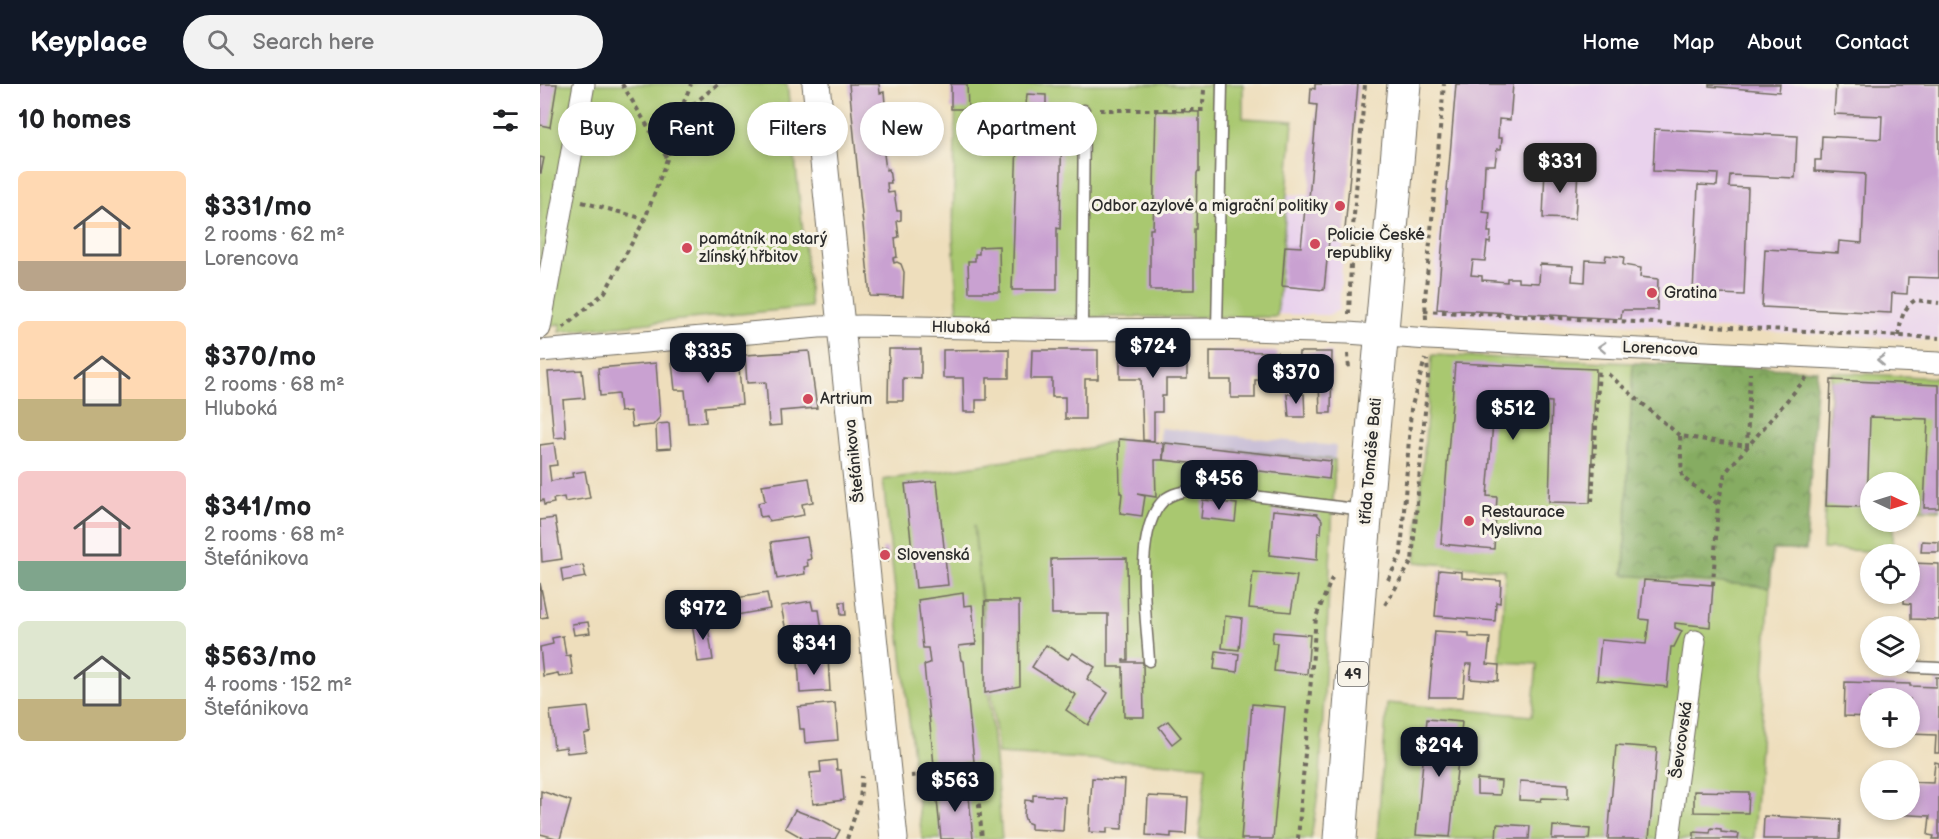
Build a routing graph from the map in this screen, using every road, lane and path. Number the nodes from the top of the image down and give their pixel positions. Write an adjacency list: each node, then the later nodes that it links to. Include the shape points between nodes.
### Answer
1 (584, 84): 18 (street)
2 (622, 84): 17 (path)
3 (691, 84): 11 (path)
4 (718, 84): 12 (path)
5 (816, 84): 22 (street, Štefánikova)
6 (1204, 84): 14 (path, via 1203,103)
7 (1222, 84): 14 (lane)
8 (1365, 84): 26 (path)
9 (1404, 84): 27 (main road, třída Tomáše Bati / 49)
10 (1444, 84): 21 (path)
11 (684, 102)
12 (696, 102)
13 (1097, 110): 14 (path)
14 (1220, 110): 23 (lane)
15 (668, 156): 17 (path)
16 (1084, 156): 24 (lane)
17 (667, 159): 19 (path)
18 (563, 196): 19 (path); 25 (street)
19 (645, 219): 25 (path, via 605,292)
20 (1939, 303): 28 (path, via 1915,300 1909,304 1900,320)
21 (1424, 311): 28 (path); 30 (path)
22 (842, 326): 24 (street, Hluboká); 31 (street, Hluboká); 52 (street, Štefánikova)
23 (1217, 329): 24 (street, Hluboká); 26 (street, Hluboká)
24 (1082, 330)
25 (548, 331)
26 (1348, 333): 27 (street, Hluboká); 36 (path)
27 (1382, 336): 30 (street, Lorencova); 42 (main road, třída Tomáše Bati / 49)
28 (1899, 336): 29 (path)
29 (1939, 338)
30 (1427, 345): 32 (street, Lorencova, one-way to 30); 44 (path, via 1411,409 1401,554); 46 (path, via 1428,376 1412,561 1385,606)
31 (540, 351)
32 (1751, 353): 33 (street, Lorencova); 39 (path)
33 (1824, 357): 35 (street, Lorencova, one-way to 33); 39 (path)
34 (1596, 360): 40 (path, via 1599,366)
35 (1939, 363)
36 (1349, 372)
37 (1608, 374): 38 (path)
38 (1680, 436): 39 (path); 41 (path, via 1682,477)
39 (1748, 446): 41 (path, via 1725,473)
40 (1592, 502)
41 (1718, 504): 45 (path)
42 (1366, 510): 48 (lane, via 1199,489 1164,500 1148,527 1143,553); 55 (main road, třída Tomáše Bati / 49)
43 (1333, 575): 54 (path, via 1316,617)
44 (1387, 584)
45 (1713, 585)
46 (1386, 595)
47 (1695, 641): 56 (street, Ševcovská)
48 (1149, 661)
49 (1920, 667): 50 (lane)
50 (1939, 668)
51 (907, 776): 53 (path, via 976,770)
52 (891, 835)
53 (982, 839)
54 (1298, 839)
55 (1340, 839)
56 (1669, 839)

